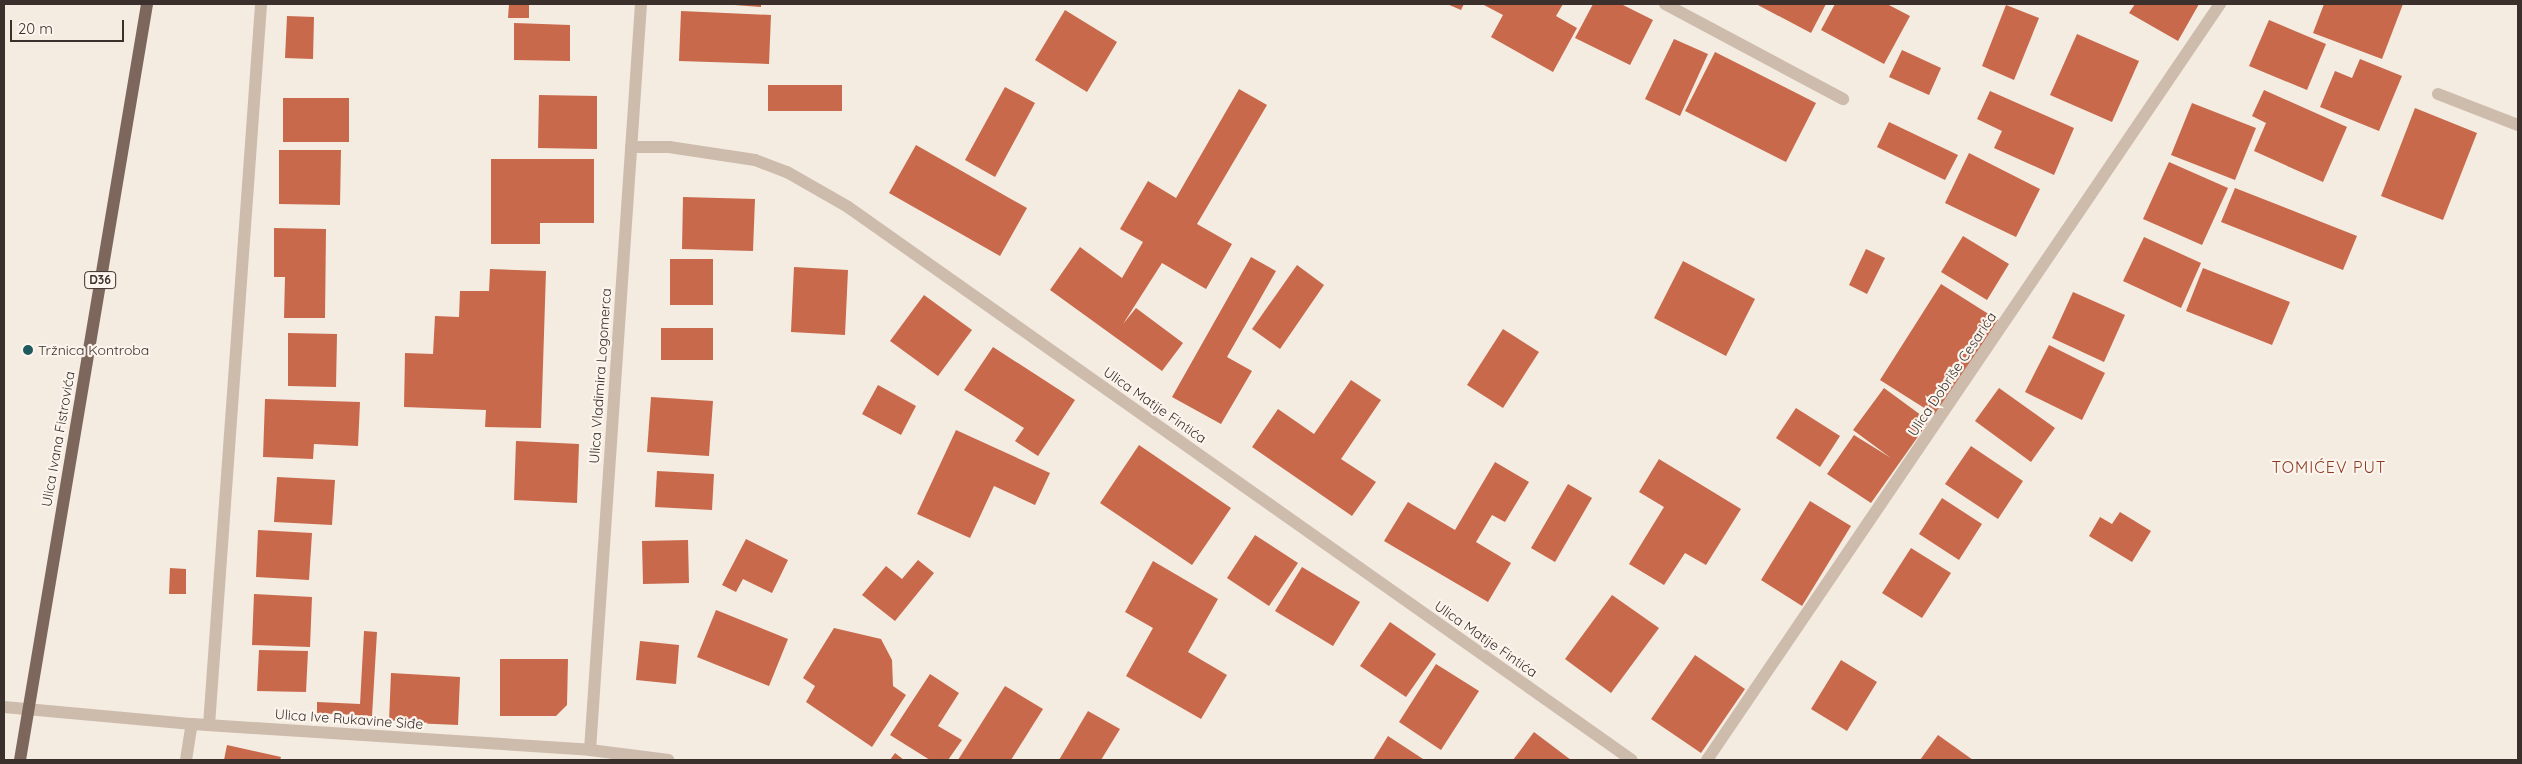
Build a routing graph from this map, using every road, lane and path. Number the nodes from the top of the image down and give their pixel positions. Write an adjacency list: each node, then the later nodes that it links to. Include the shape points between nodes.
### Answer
1 (147, 4): 11 (main road, Ulica Ivana Fistrovića / D36)
2 (261, 4): 13 (street)
3 (641, 4): 9 (street, Ulica Vladimira Logomerca)
4 (1665, 4): 7 (street)
5 (2220, 4): 19 (street, Ulica Dobriše Cesarića)
6 (2438, 94): 8 (street)
7 (1843, 99)
8 (2518, 125)
9 (631, 146): 14 (street, Ulica Vladimira Logomerca); 18 (street, Ulica Matije Fintića, via 669,147 755,160 787,172 848,206)
10 (4, 707): 11 (street, Ulica Ive Rukavine Siđe)
11 (28, 709): 12 (street, Ulica Ive Rukavine Siđe); 15 (main road, Ulica Ivana Fistrovića / D36)
12 (192, 724): 13 (street, Ulica Ive Rukavine Siđe); 16 (street)
13 (209, 725): 14 (street, Ulica Ive Rukavine Siđe)
14 (590, 750): 17 (street, Ulica Ive Rukavine Siđe)
15 (20, 760)
16 (186, 760)
17 (668, 760)
18 (1632, 760)
19 (1707, 760)

